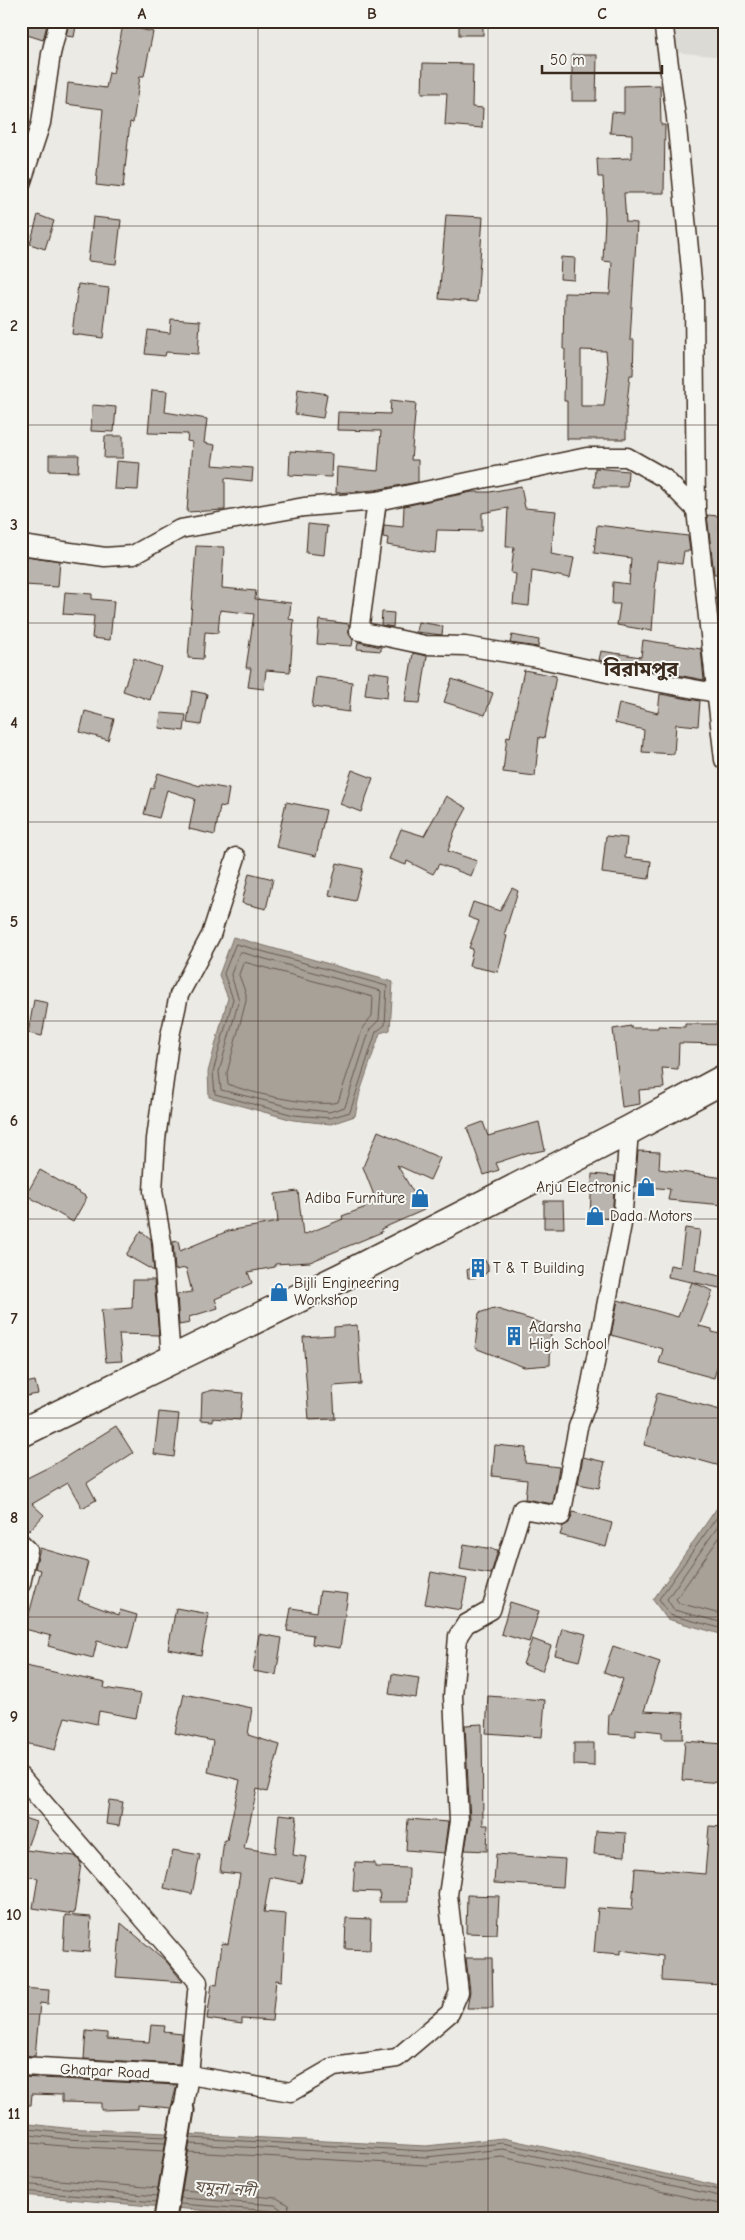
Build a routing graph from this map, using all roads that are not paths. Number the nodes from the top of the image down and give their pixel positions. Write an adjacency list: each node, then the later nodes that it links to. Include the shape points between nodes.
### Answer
1 (59, 21): 3 (street, via 41,123)
2 (663, 21): 5 (street, via 694,301)
3 (21, 184)
4 (377, 501): 5 (street, via 555,462 587,457 627,457 664,478); 6 (street, via 304,507 180,529 132,555 105,557); 7 (street, via 359,631 425,645 465,646 532,657)
5 (696, 510): 7 (street)
6 (21, 545)
7 (716, 693): 8 (street)
8 (724, 760)
9 (236, 857): 12 (street, via 211,935 179,995 156,1139 153,1191 162,1242)
10 (724, 1079): 11 (main road)
11 (630, 1130): 12 (main road, via 342,1276); 18 (street, Ghatpar Road, via 622,1224 588,1399 578,1427 561,1516 522,1509 491,1610 466,1624 458,1636 453,1696 460,1821 448,1895 459,1992 450,2013 397,2058 334,2067 291,2092)
12 (171, 1358): 13 (main road)
13 (21, 1433)
14 (21, 1543): 15 (street, via 28,1550)
15 (21, 1584)
16 (21, 1777): 18 (street, via 198,1982)
17 (21, 2066): 18 (street, Ghatpar Road)
18 (189, 2075): 19 (street)
19 (183, 2110): 20 (street)
20 (165, 2219)

